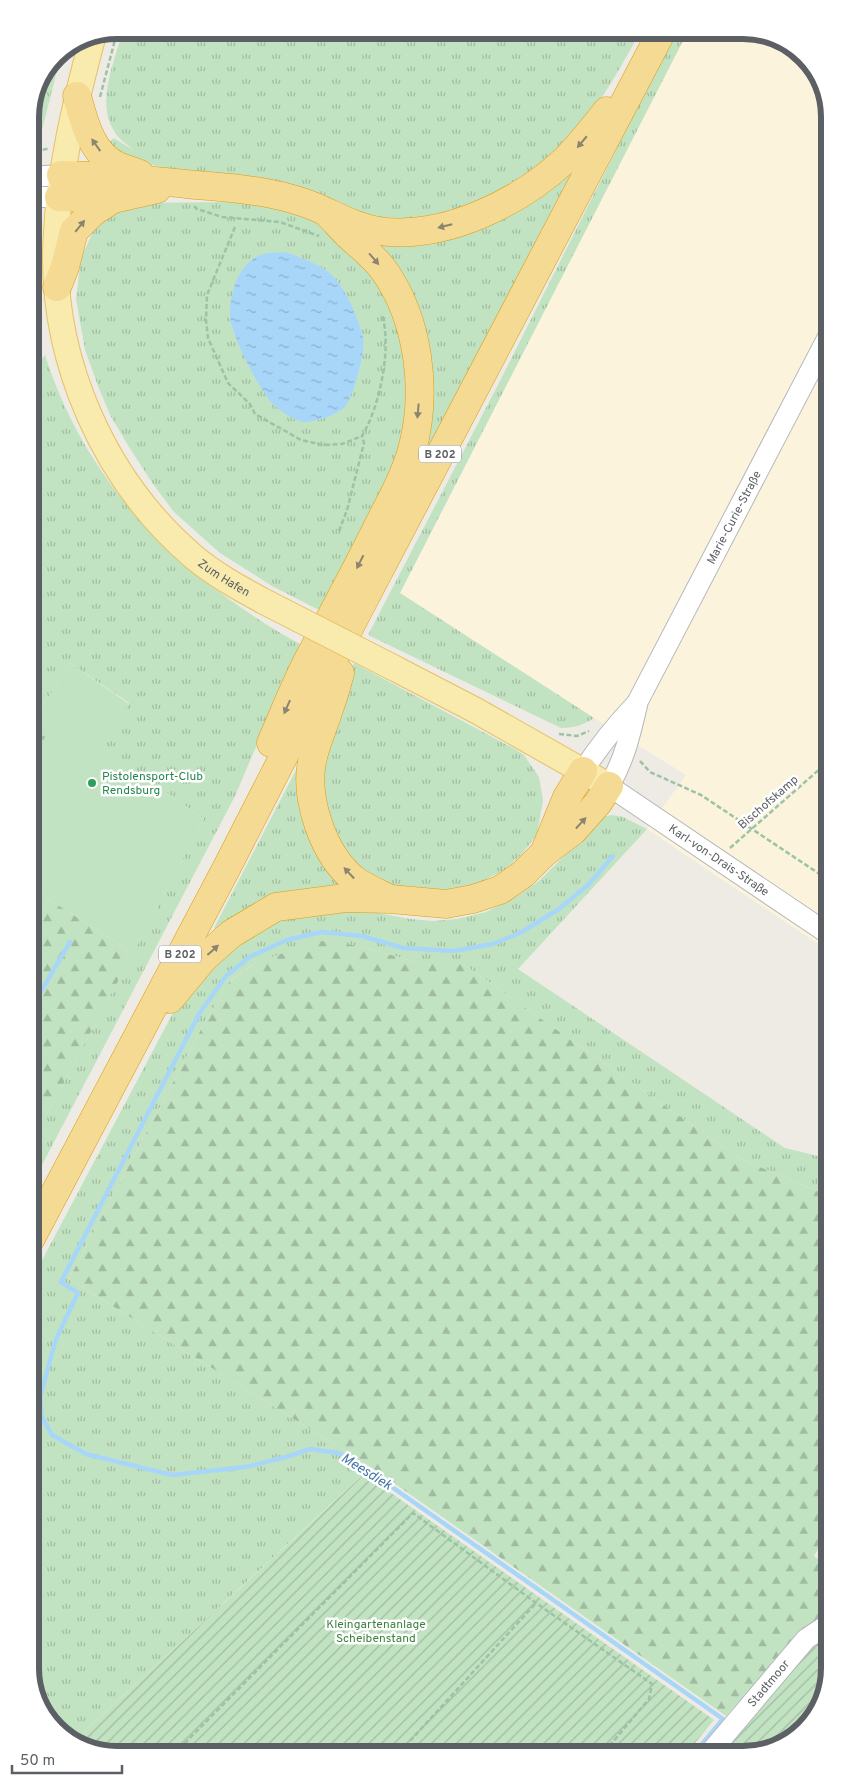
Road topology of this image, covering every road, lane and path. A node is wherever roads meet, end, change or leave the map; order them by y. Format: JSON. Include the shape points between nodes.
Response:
{"nodes":[{"id":1,"x":657,"y":39,"type":"edge"},
{"id":2,"x":658,"y":39,"type":"edge"},
{"id":3,"x":92,"y":43,"type":"edge"},
{"id":4,"x":77,"y":96,"type":"junction"},
{"id":5,"x":39,"y":180,"type":"edge"},
{"id":6,"x":150,"y":180,"type":"junction"},
{"id":7,"x":182,"y":184,"type":"junction"},
{"id":8,"x":60,"y":186,"type":"junction"},
{"id":9,"x":39,"y":194,"type":"edge"},
{"id":10,"x":113,"y":198,"type":"junction"},
{"id":11,"x":202,"y":210,"type":"dead end"},
{"id":12,"x":327,"y":213,"type":"junction"},
{"id":13,"x":235,"y":227,"type":"dead end"},
{"id":14,"x":326,"y":240,"type":"dead end"},
{"id":15,"x":57,"y":287,"type":"junction"},
{"id":16,"x":381,"y":311,"type":"dead end"},
{"id":17,"x":821,"y":350,"type":"edge"},
{"id":18,"x":362,"y":436,"type":"junction"},
{"id":19,"x":339,"y":531,"type":"dead end"},
{"id":20,"x":357,"y":613,"type":"junction"},
{"id":21,"x":638,"y":701,"type":"junction"},
{"id":22,"x":44,"y":736,"type":"dead end"},
{"id":23,"x":39,"y":747,"type":"edge"},
{"id":24,"x":639,"y":756,"type":"dead end"},
{"id":25,"x":821,"y":768,"type":"edge"},
{"id":26,"x":583,"y":771,"type":"junction"},
{"id":27,"x":609,"y":786,"type":"junction"},
{"id":28,"x":752,"y":828,"type":"junction"},
{"id":29,"x":544,"y":853,"type":"junction"},
{"id":30,"x":718,"y":859,"type":"junction"},
{"id":31,"x":230,"y":860,"type":"junction"},
{"id":32,"x":821,"y":875,"type":"edge"},
{"id":33,"x":390,"y":899,"type":"junction"},
{"id":34,"x":821,"y":929,"type":"edge"},
{"id":35,"x":135,"y":1040,"type":"junction"},
{"id":36,"x":39,"y":1223,"type":"edge"},
{"id":37,"x":536,"y":1603,"type":"junction"},
{"id":38,"x":821,"y":1629,"type":"edge"},
{"id":39,"x":182,"y":1746,"type":"edge"},
{"id":40,"x":405,"y":1746,"type":"edge"},
{"id":41,"x":609,"y":1746,"type":"edge"},
{"id":42,"x":716,"y":1746,"type":"edge"}],
"edges":[{"from":1,"to":12,"type":"highway","one_way":true,"via":[[610,108],[576,149],[546,176],[501,204],[444,226],[401,232],[355,226]]},
{"from":2,"to":20,"type":"highway","number":"B 202"},
{"from":3,"to":4,"type":"main road","name":"Zum Hafen"},
{"from":6,"to":4,"type":"highway","one_way":true,"via":[[116,166],[105,156],[88,132]]},
{"from":4,"to":8,"type":"main road","name":"Zum Hafen"},
{"from":5,"to":8,"type":"street"},
{"from":6,"to":7,"type":"highway"},
{"from":6,"to":8,"type":"highway"},
{"from":7,"to":10,"type":"highway"},
{"from":7,"to":12,"type":"highway","via":[[276,195]]},
{"from":8,"to":9,"type":"street"},
{"from":8,"to":10,"type":"highway"},
{"from":8,"to":15,"type":"main road","name":"Zum Hafen"},
{"from":15,"to":10,"type":"highway","one_way":true,"via":[[74,231]]},
{"from":11,"to":14,"type":"path","via":[[222,217],[280,222]]},
{"from":12,"to":31,"type":"highway","one_way":true,"via":[[383,269],[405,313],[420,385],[416,430],[402,479],[306,663],[239,815]]},
{"from":13,"to":18,"type":"path","via":[[207,295],[208,338],[228,383],[250,404],[255,414],[301,440],[323,445],[342,444]]},
{"from":15,"to":26,"type":"main road","name":"Zum Hafen","bridge":true,"via":[[71,363],[93,424],[114,464],[171,536],[228,582],[475,710]]},
{"from":16,"to":18,"type":"path","via":[[386,326],[386,350],[379,391]]},
{"from":17,"to":21,"type":"street","name":"Marie-Curie-Straße"},
{"from":18,"to":19,"type":"path","via":[[364,443]]},
{"from":20,"to":31,"type":"highway","number":"B 202"},
{"from":33,"to":20,"type":"highway","one_way":true,"via":[[356,880],[339,863],[318,826],[312,804],[312,759]]},
{"from":21,"to":26,"type":"street","name":"Marie-Curie-Straße"},
{"from":21,"to":27,"type":"street","name":"Marie-Curie-Straße","via":[[625,753]]},
{"from":22,"to":23,"type":"path"},
{"from":24,"to":28,"type":"path","via":[[650,772],[701,795]]},
{"from":25,"to":28,"type":"path","name":"Bischofskamp"},
{"from":26,"to":27,"type":"main road","name":"Zum Hafen"},
{"from":26,"to":29,"type":"highway","via":[[567,797]]},
{"from":29,"to":27,"type":"highway","one_way":true,"via":[[585,819]]},
{"from":27,"to":30,"type":"street","name":"Karl-von-Drais-Straße"},
{"from":28,"to":30,"type":"path","name":"Bischofskamp"},
{"from":28,"to":32,"type":"path"},
{"from":29,"to":33,"type":"highway","via":[[523,874],[500,890],[473,899],[446,904]]},
{"from":30,"to":34,"type":"street","name":"Karl-von-Drais-Straße"},
{"from":31,"to":35,"type":"highway","number":"B 202"},
{"from":35,"to":33,"type":"highway","one_way":true,"via":[[204,958],[231,934],[276,907],[345,898]]},
{"from":35,"to":36,"type":"highway","number":"B 202"},
{"from":37,"to":39,"type":"path","via":[[413,1513]]},
{"from":37,"to":40,"type":"path"},
{"from":37,"to":41,"type":"path","via":[[652,1684],[649,1699]]},
{"from":38,"to":42,"type":"street","name":"Stadtmoor","via":[[806,1639]]}]}
